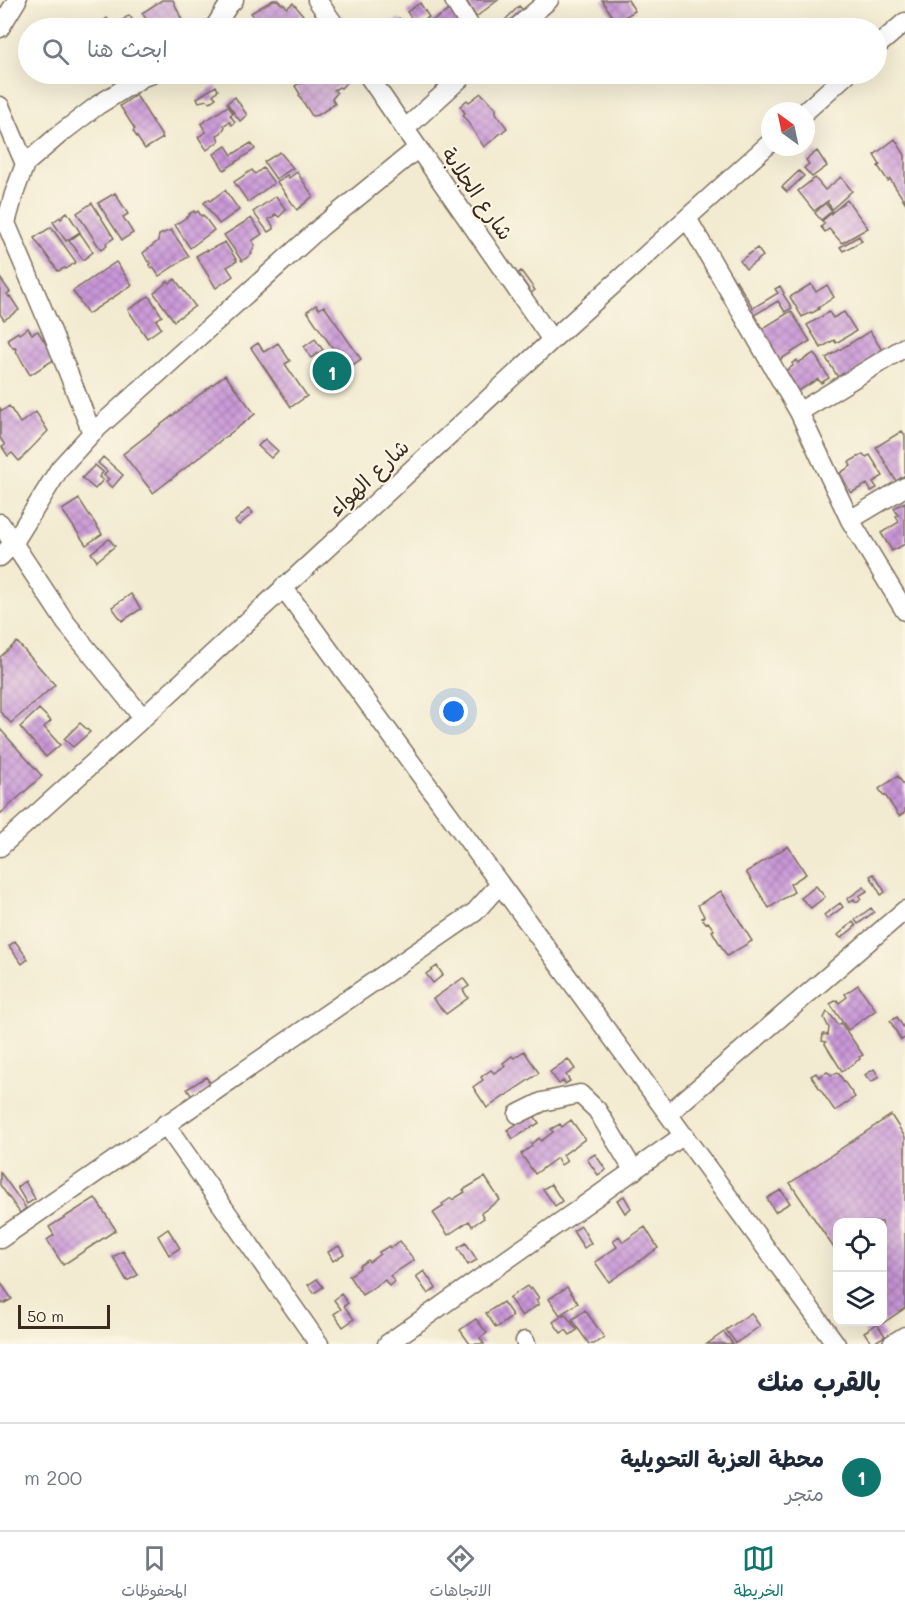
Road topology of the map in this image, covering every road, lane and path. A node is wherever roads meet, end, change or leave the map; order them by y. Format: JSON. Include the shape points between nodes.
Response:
{"nodes":[{"id":1,"x":16,"y":0,"type":"edge"},
{"id":2,"x":234,"y":0,"type":"edge"},
{"id":3,"x":317,"y":0,"type":"edge"},
{"id":4,"x":454,"y":0,"type":"edge"},
{"id":5,"x":549,"y":0,"type":"edge"},
{"id":6,"x":221,"y":18,"type":"edge"},
{"id":7,"x":330,"y":18,"type":"edge"},
{"id":8,"x":465,"y":18,"type":"edge"},
{"id":9,"x":528,"y":18,"type":"edge"},
{"id":10,"x":905,"y":22,"type":"edge"},
{"id":11,"x":1,"y":27,"type":"edge"},
{"id":12,"x":887,"y":38,"type":"edge"},
{"id":13,"x":132,"y":84,"type":"edge"},
{"id":14,"x":374,"y":84,"type":"edge"},
{"id":15,"x":454,"y":84,"type":"edge"},
{"id":16,"x":837,"y":84,"type":"edge"},
{"id":17,"x":815,"y":103,"type":"edge"},
{"id":18,"x":0,"y":106,"type":"edge"},
{"id":19,"x":405,"y":129,"type":"junction"},
{"id":20,"x":418,"y":148,"type":"junction"},
{"id":21,"x":761,"y":151,"type":"edge"},
{"id":22,"x":25,"y":164,"type":"junction"},
{"id":23,"x":687,"y":218,"type":"junction"},
{"id":24,"x":3,"y":223,"type":"edge"},
{"id":25,"x":552,"y":340,"type":"junction"},
{"id":26,"x":905,"y":347,"type":"edge"},
{"id":27,"x":799,"y":412,"type":"junction"},
{"id":28,"x":92,"y":433,"type":"junction"},
{"id":29,"x":905,"y":487,"type":"edge"},
{"id":30,"x":850,"y":520,"type":"junction"},
{"id":31,"x":0,"y":523,"type":"edge"},
{"id":32,"x":7,"y":551,"type":"edge"},
{"id":33,"x":283,"y":587,"type":"junction"},
{"id":34,"x":905,"y":611,"type":"edge"},
{"id":35,"x":143,"y":718,"type":"junction"},
{"id":36,"x":0,"y":847,"type":"edge"},
{"id":37,"x":500,"y":884,"type":"junction"},
{"id":38,"x":905,"y":910,"type":"edge"},
{"id":39,"x":518,"y":1114,"type":"dead end"},
{"id":40,"x":668,"y":1114,"type":"junction"},
{"id":41,"x":165,"y":1125,"type":"junction"},
{"id":42,"x":684,"y":1135,"type":"junction"},
{"id":43,"x":634,"y":1171,"type":"junction"},
{"id":44,"x":0,"y":1239,"type":"edge"},
{"id":45,"x":905,"y":1336,"type":"edge"},
{"id":46,"x":320,"y":1344,"type":"edge"},
{"id":47,"x":387,"y":1344,"type":"edge"},
{"id":48,"x":836,"y":1344,"type":"edge"},
{"id":49,"x":892,"y":1344,"type":"edge"}],
"edges":[{"from":1,"to":11,"type":"street"},
{"from":2,"to":6,"type":"street"},
{"from":3,"to":7,"type":"street"},
{"from":4,"to":8,"type":"street"},
{"from":5,"to":9,"type":"street"},
{"from":10,"to":12,"type":"street"},
{"from":13,"to":22,"type":"street","via":[[98,105]]},
{"from":14,"to":19,"type":"street","name":"شارع الجلابة"},
{"from":15,"to":19,"type":"street"},
{"from":16,"to":17,"type":"street"},
{"from":18,"to":22,"type":"street"},
{"from":19,"to":20,"type":"street","name":"شارع الجلابة"},
{"from":20,"to":25,"type":"street","name":"شارع الجلابة"},
{"from":20,"to":28,"type":"street","via":[[322,226]]},
{"from":21,"to":23,"type":"street","name":"شارع الهواء"},
{"from":22,"to":24,"type":"street"},
{"from":23,"to":25,"type":"street","name":"شارع الهواء"},
{"from":23,"to":27,"type":"street"},
{"from":24,"to":28,"type":"street"},
{"from":25,"to":33,"type":"street","name":"شارع الهواء"},
{"from":26,"to":27,"type":"street"},
{"from":27,"to":30,"type":"street"},
{"from":28,"to":32,"type":"street","via":[[60,468]]},
{"from":29,"to":30,"type":"street"},
{"from":30,"to":34,"type":"street"},
{"from":31,"to":32,"type":"street"},
{"from":32,"to":35,"type":"street"},
{"from":33,"to":35,"type":"street","name":"شارع الهواء"},
{"from":33,"to":37,"type":"street"},
{"from":35,"to":36,"type":"street","name":"شارع الهواء"},
{"from":37,"to":40,"type":"street"},
{"from":37,"to":41,"type":"street","via":[[475,912]]},
{"from":38,"to":40,"type":"street"},
{"from":39,"to":43,"type":"street","via":[[542,1102],[580,1094],[597,1110]]},
{"from":40,"to":42,"type":"street"},
{"from":41,"to":44,"type":"street"},
{"from":41,"to":46,"type":"street"},
{"from":42,"to":43,"type":"street"},
{"from":42,"to":48,"type":"street"},
{"from":43,"to":47,"type":"street"},
{"from":45,"to":49,"type":"street"}]}
